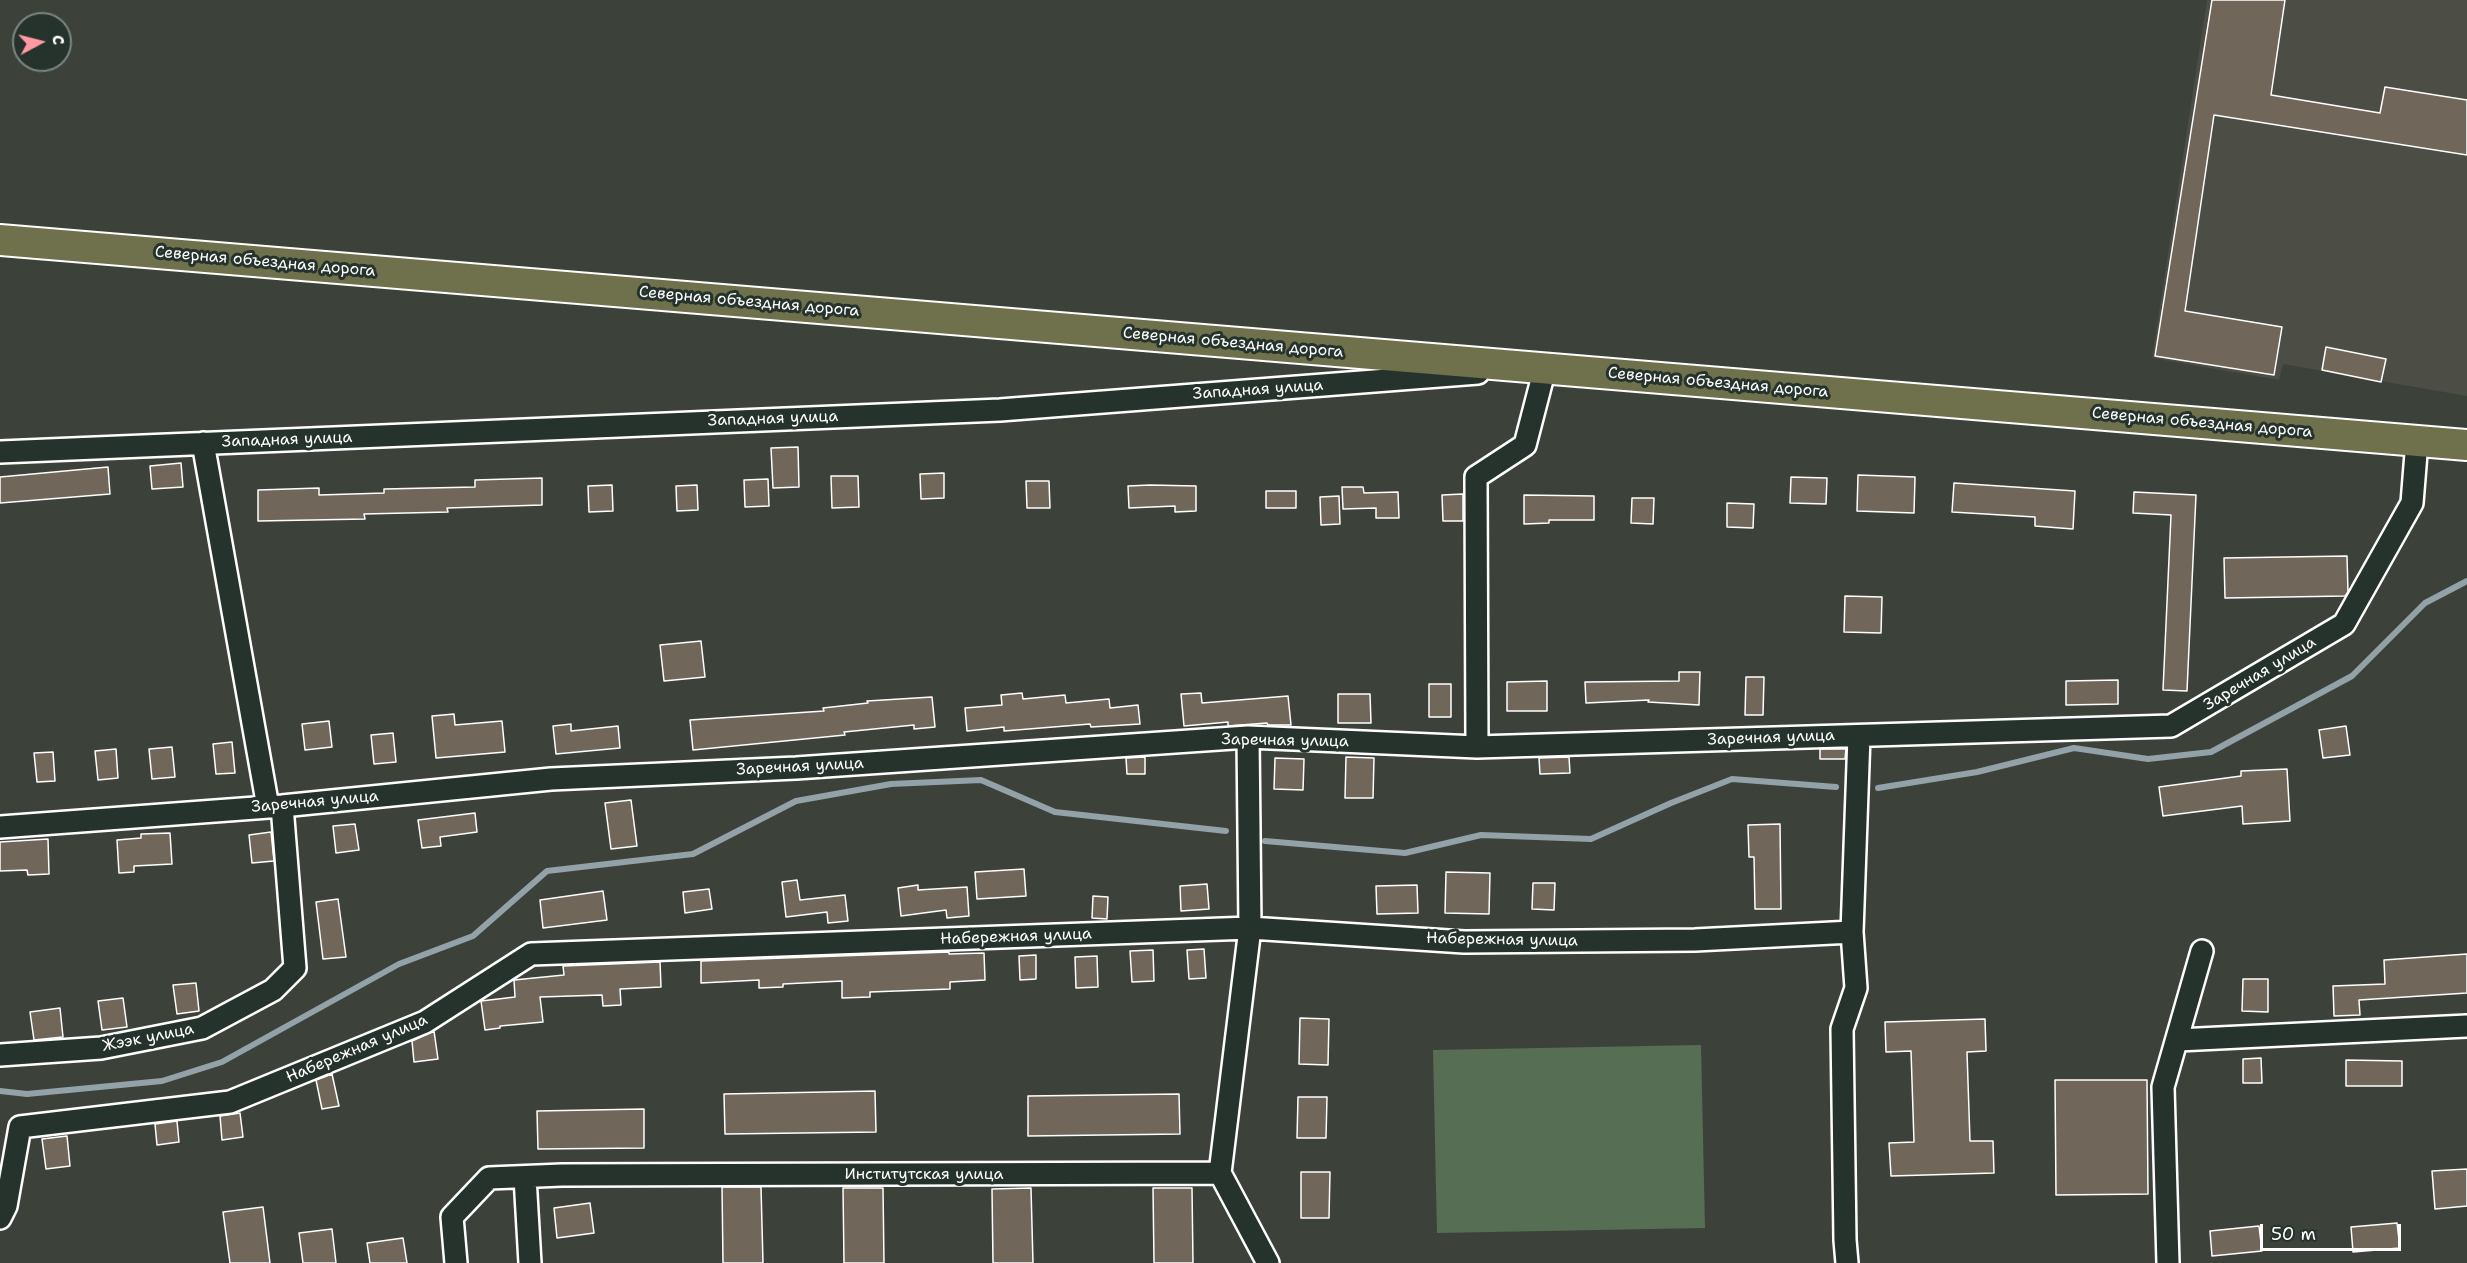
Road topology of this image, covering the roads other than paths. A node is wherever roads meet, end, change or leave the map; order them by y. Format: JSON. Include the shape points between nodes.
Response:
{"nodes":[{"id":1,"x":0,"y":240,"type":"edge"},
{"id":2,"x":1545,"y":368,"type":"junction"},
{"id":3,"x":2417,"y":441,"type":"junction"},
{"id":4,"x":203,"y":444,"type":"junction"},
{"id":5,"x":2467,"y":445,"type":"edge"},
{"id":6,"x":0,"y":452,"type":"edge"},
{"id":7,"x":1859,"y":736,"type":"junction"},
{"id":8,"x":1248,"y":737,"type":"junction"},
{"id":9,"x":1477,"y":747,"type":"junction"},
{"id":10,"x":275,"y":807,"type":"junction"},
{"id":11,"x":0,"y":827,"type":"edge"},
{"id":12,"x":1250,"y":928,"type":"junction"},
{"id":13,"x":1852,"y":932,"type":"junction"},
{"id":14,"x":2202,"y":951,"type":"dead end"},
{"id":15,"x":2467,"y":1026,"type":"edge"},
{"id":16,"x":2178,"y":1040,"type":"junction"},
{"id":17,"x":0,"y":1056,"type":"edge"},
{"id":18,"x":1220,"y":1173,"type":"junction"},
{"id":19,"x":525,"y":1177,"type":"junction"},
{"id":20,"x":0,"y":1218,"type":"edge"},
{"id":21,"x":456,"y":1263,"type":"edge"},
{"id":22,"x":530,"y":1263,"type":"edge"},
{"id":23,"x":1268,"y":1263,"type":"edge"},
{"id":24,"x":1847,"y":1263,"type":"edge"},
{"id":25,"x":2168,"y":1263,"type":"edge"}],
"edges":[{"from":1,"to":2,"type":"highway","name":"Северная объездная дорога"},
{"from":2,"to":3,"type":"highway","name":"Северная объездная дорога"},
{"from":2,"to":4,"type":"street","name":"Западная улица","via":[[1000,410]]},
{"from":2,"to":9,"type":"street","via":[[1525,445],[1476,477]]},
{"from":3,"to":5,"type":"highway","name":"Северная объездная дорога"},
{"from":3,"to":7,"type":"street","name":"Заречная улица","via":[[2412,502],[2343,624],[2171,726]]},
{"from":4,"to":6,"type":"street","name":"Западная улица"},
{"from":4,"to":10,"type":"street","name":"Жээк улица"},
{"from":7,"to":9,"type":"street","name":"Заречная улица"},
{"from":7,"to":13,"type":"street"},
{"from":8,"to":9,"type":"street","name":"Заречная улица"},
{"from":8,"to":10,"type":"street","name":"Заречная улица","via":[[796,768],[551,779]]},
{"from":8,"to":12,"type":"street"},
{"from":10,"to":11,"type":"street","name":"Заречная улица"},
{"from":10,"to":17,"type":"street","name":"Жээк улица","via":[[295,968],[273,990],[202,1028],[101,1048]]},
{"from":12,"to":13,"type":"street","name":"Набережная улица","via":[[1464,942],[1695,940]]},
{"from":12,"to":18,"type":"street"},
{"from":12,"to":20,"type":"street","name":"Набережная улица","via":[[531,954],[424,1022],[230,1102],[20,1127],[6,1206]]},
{"from":13,"to":24,"type":"street","via":[[1856,988],[1842,1029]]},
{"from":14,"to":16,"type":"street"},
{"from":15,"to":16,"type":"street"},
{"from":16,"to":25,"type":"street","via":[[2163,1087]]},
{"from":18,"to":19,"type":"street","name":"Институтская улица"},
{"from":18,"to":23,"type":"street"},
{"from":19,"to":21,"type":"street","name":"Институтская улица","via":[[489,1178],[452,1217]]},
{"from":19,"to":22,"type":"street"}]}
